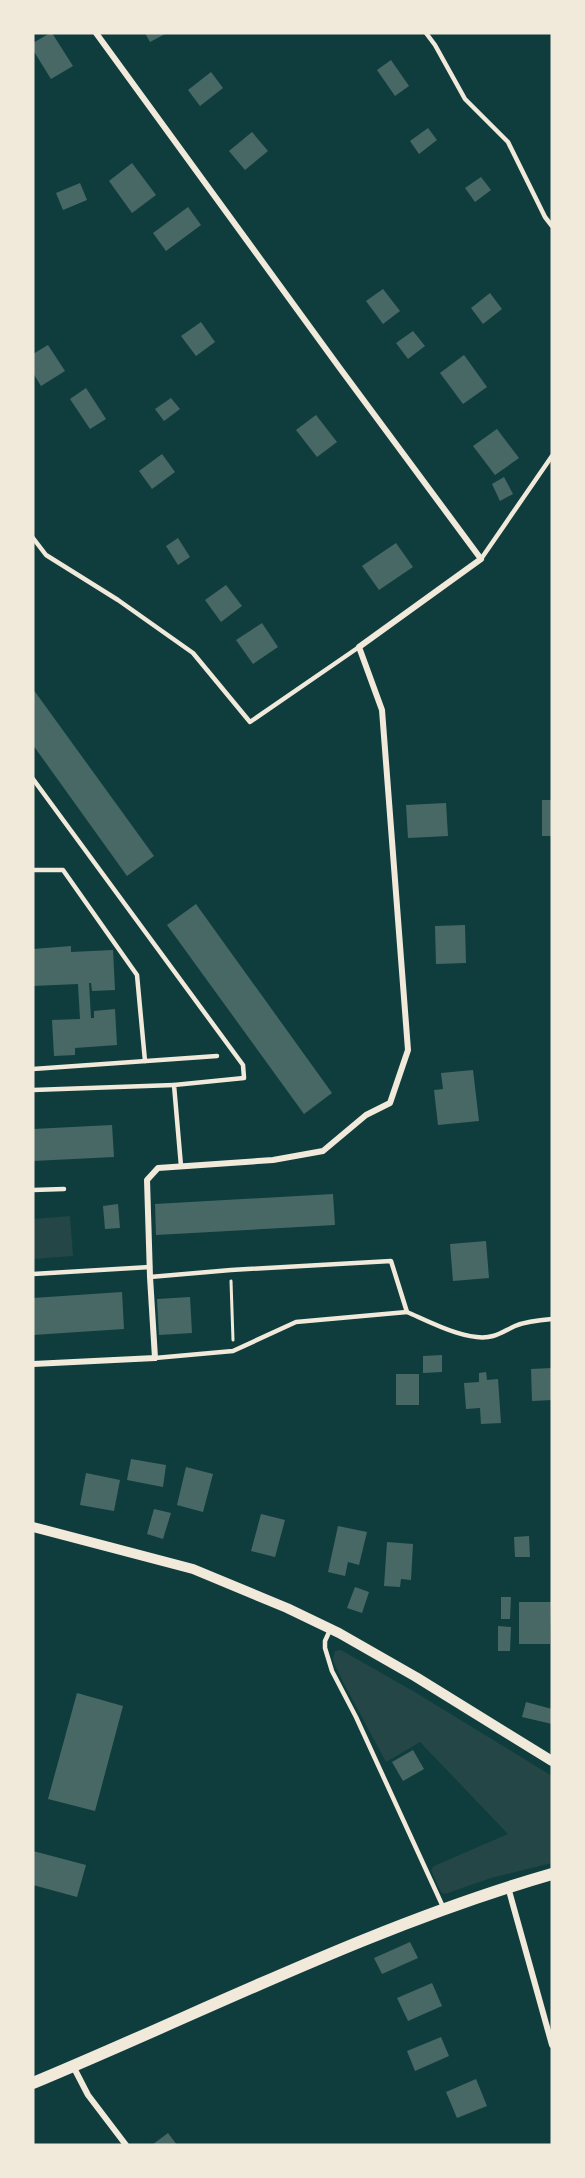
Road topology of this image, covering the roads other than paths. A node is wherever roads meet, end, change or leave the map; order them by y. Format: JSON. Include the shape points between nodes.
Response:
{"nodes":[{"id":1,"x":96,"y":33,"type":"edge"},
{"id":2,"x":426,"y":33,"type":"edge"},
{"id":3,"x":552,"y":226,"type":"edge"},
{"id":4,"x":552,"y":456,"type":"edge"},
{"id":5,"x":33,"y":538,"type":"edge"},
{"id":6,"x":481,"y":559,"type":"junction"},
{"id":7,"x":359,"y":647,"type":"junction"},
{"id":8,"x":33,"y":779,"type":"edge"},
{"id":9,"x":33,"y":870,"type":"edge"},
{"id":10,"x":217,"y":1056,"type":"dead end"},
{"id":11,"x":145,"y":1061,"type":"junction"},
{"id":12,"x":33,"y":1069,"type":"edge"},
{"id":13,"x":174,"y":1085,"type":"junction"},
{"id":14,"x":33,"y":1090,"type":"edge"},
{"id":15,"x":181,"y":1166,"type":"junction"},
{"id":16,"x":64,"y":1189,"type":"dead end"},
{"id":17,"x":33,"y":1190,"type":"edge"},
{"id":18,"x":150,"y":1267,"type":"junction"},
{"id":19,"x":33,"y":1274,"type":"edge"},
{"id":20,"x":150,"y":1277,"type":"junction"},
{"id":21,"x":407,"y":1312,"type":"junction"},
{"id":22,"x":552,"y":1318,"type":"edge"},
{"id":23,"x":154,"y":1358,"type":"junction"},
{"id":24,"x":33,"y":1364,"type":"edge"},
{"id":25,"x":33,"y":1527,"type":"edge"},
{"id":26,"x":331,"y":1630,"type":"junction"},
{"id":27,"x":552,"y":1761,"type":"edge"},
{"id":28,"x":552,"y":1874,"type":"edge"},
{"id":29,"x":508,"y":1887,"type":"junction"},
{"id":30,"x":444,"y":1909,"type":"junction"},
{"id":31,"x":552,"y":2045,"type":"edge"},
{"id":32,"x":73,"y":2066,"type":"junction"},
{"id":33,"x":33,"y":2082,"type":"edge"},
{"id":34,"x":126,"y":2145,"type":"edge"}],
"edges":[{"from":1,"to":6,"type":"street"},
{"from":2,"to":3,"type":"lane","via":[[465,99],[508,142]]},
{"from":4,"to":6,"type":"lane"},
{"from":5,"to":7,"type":"lane","via":[[46,555],[194,653],[250,722]]},
{"from":6,"to":7,"type":"street"},
{"from":7,"to":15,"type":"street","via":[[382,711],[408,1050],[390,1103],[366,1114],[322,1151],[273,1160]]},
{"from":8,"to":13,"type":"lane","via":[[243,1065],[244,1078]]},
{"from":9,"to":11,"type":"lane","via":[[63,870],[137,975]]},
{"from":10,"to":11,"type":"lane"},
{"from":11,"to":12,"type":"lane"},
{"from":13,"to":14,"type":"lane"},
{"from":13,"to":15,"type":"lane"},
{"from":15,"to":18,"type":"street","via":[[158,1168],[147,1180]]},
{"from":16,"to":17,"type":"lane"},
{"from":18,"to":19,"type":"lane"},
{"from":18,"to":20,"type":"street"},
{"from":20,"to":21,"type":"lane","via":[[391,1261]]},
{"from":20,"to":23,"type":"street"},
{"from":21,"to":22,"type":"lane","via":[[463,1335],[480,1337]]},
{"from":21,"to":23,"type":"lane","via":[[296,1322],[233,1351]]},
{"from":23,"to":24,"type":"street"},
{"from":25,"to":26,"type":"street","via":[[193,1569]]},
{"from":26,"to":27,"type":"street"},
{"from":26,"to":30,"type":"lane","via":[[325,1648],[332,1671]]},
{"from":28,"to":29,"type":"main road"},
{"from":29,"to":30,"type":"main road"},
{"from":29,"to":31,"type":"street"},
{"from":30,"to":32,"type":"main road"},
{"from":32,"to":33,"type":"main road"},
{"from":32,"to":34,"type":"street","via":[[88,2095]]}]}
